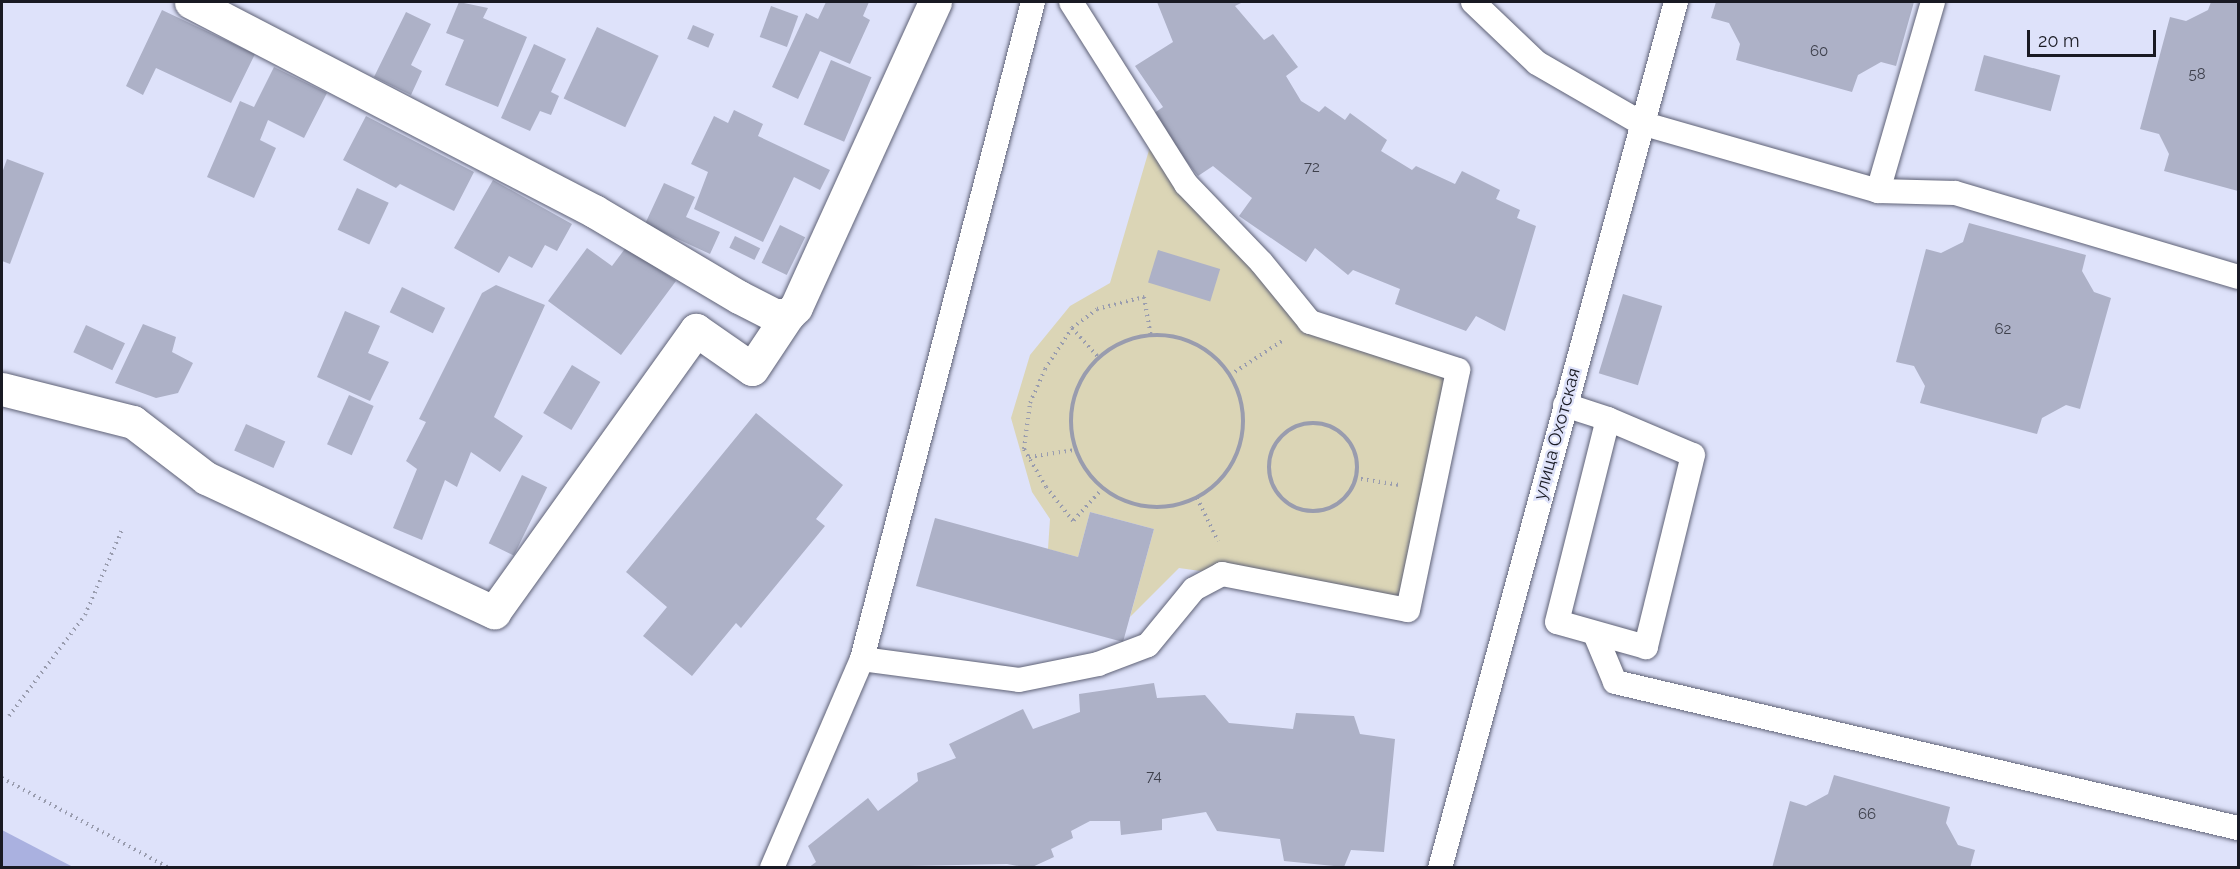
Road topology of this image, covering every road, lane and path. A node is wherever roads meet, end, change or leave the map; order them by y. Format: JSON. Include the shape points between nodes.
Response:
{"nodes":[{"id":1,"x":191,"y":2,"type":"edge"},
{"id":2,"x":935,"y":2,"type":"edge"},
{"id":3,"x":1033,"y":2,"type":"edge"},
{"id":4,"x":1071,"y":2,"type":"edge"},
{"id":5,"x":1473,"y":2,"type":"edge"},
{"id":6,"x":1676,"y":2,"type":"edge"},
{"id":7,"x":1934,"y":2,"type":"edge"},
{"id":8,"x":1641,"y":123,"type":"junction"},
{"id":9,"x":1878,"y":191,"type":"junction"},
{"id":10,"x":2238,"y":277,"type":"edge"},
{"id":11,"x":788,"y":315,"type":"junction"},
{"id":12,"x":1310,"y":322,"type":"junction"},
{"id":13,"x":1072,"y":328,"type":"junction"},
{"id":14,"x":1151,"y":335,"type":"junction"},
{"id":15,"x":1099,"y":358,"type":"junction"},
{"id":16,"x":1230,"y":375,"type":"junction"},
{"id":17,"x":2,"y":389,"type":"edge"},
{"id":18,"x":1565,"y":405,"type":"junction"},
{"id":19,"x":1608,"y":419,"type":"junction"},
{"id":20,"x":1075,"y":450,"type":"junction"},
{"id":21,"x":1029,"y":457,"type":"junction"},
{"id":22,"x":1355,"y":478,"type":"junction"},
{"id":23,"x":1103,"y":488,"type":"junction"},
{"id":24,"x":1433,"y":491,"type":"junction"},
{"id":25,"x":1197,"y":498,"type":"junction"},
{"id":26,"x":122,"y":530,"type":"dead end"},
{"id":27,"x":1236,"y":576,"type":"junction"},
{"id":28,"x":1595,"y":634,"type":"junction"},
{"id":29,"x":862,"y":659,"type":"junction"},
{"id":30,"x":9,"y":716,"type":"dead end"},
{"id":31,"x":2,"y":778,"type":"edge"},
{"id":32,"x":2238,"y":828,"type":"edge"},
{"id":33,"x":169,"y":867,"type":"edge"},
{"id":34,"x":772,"y":867,"type":"edge"},
{"id":35,"x":1440,"y":867,"type":"edge"}],
"edges":[{"from":1,"to":11,"type":"street","via":[[594,211],[739,297],[774,315]]},
{"from":2,"to":11,"type":"street","via":[[796,307]]},
{"from":3,"to":29,"type":"lane"},
{"from":4,"to":12,"type":"lane","via":[[1186,184],[1261,262]]},
{"from":5,"to":8,"type":"lane","via":[[1537,63]]},
{"from":6,"to":8,"type":"lane","name":"улица Охотская"},
{"from":7,"to":9,"type":"lane"},
{"from":8,"to":9,"type":"lane"},
{"from":8,"to":18,"type":"lane","name":"улица Охотская"},
{"from":9,"to":10,"type":"lane","via":[[1955,193]]},
{"from":11,"to":17,"type":"street","via":[[752,369],[696,330],[494,612],[206,478],[133,422]]},
{"from":12,"to":16,"type":"path"},
{"from":12,"to":24,"type":"lane","via":[[1458,370]]},
{"from":13,"to":14,"type":"path","via":[[1096,309],[1144,297]]},
{"from":13,"to":15,"type":"path"},
{"from":13,"to":21,"type":"path","via":[[1045,369],[1030,403],[1024,449]]},
{"from":14,"to":15,"type":"path","via":[[1134,337],[1109,348]]},
{"from":14,"to":16,"type":"path","via":[[1189,340],[1213,354]]},
{"from":15,"to":20,"type":"path","via":[[1075,391],[1070,421]]},
{"from":16,"to":25,"type":"path","via":[[1242,400],[1243,428],[1237,455],[1221,480]]},
{"from":18,"to":19,"type":"lane"},
{"from":18,"to":35,"type":"lane","name":"улица Охотская"},
{"from":19,"to":28,"type":"lane","via":[[1557,622]]},
{"from":19,"to":28,"type":"lane","via":[[1693,455],[1646,647]]},
{"from":20,"to":21,"type":"path"},
{"from":20,"to":23,"type":"path","via":[[1089,476]]},
{"from":21,"to":23,"type":"path","via":[[1073,521]]},
{"from":22,"to":22,"type":"path","via":[[1341,501],[1329,508],[1301,509],[1278,494],[1269,468],[1271,453],[1289,430],[1303,424],[1332,427],[1353,449]]},
{"from":22,"to":24,"type":"path"},
{"from":23,"to":25,"type":"path","via":[[1139,506],[1169,508]]},
{"from":24,"to":27,"type":"lane","via":[[1408,610]]},
{"from":25,"to":27,"type":"path"},
{"from":26,"to":30,"type":"path","via":[[85,615]]},
{"from":27,"to":29,"type":"lane","via":[[1222,574],[1194,589],[1148,645],[1098,664],[1019,680]]},
{"from":28,"to":32,"type":"lane","via":[[1615,682]]},
{"from":29,"to":34,"type":"lane"},
{"from":31,"to":33,"type":"path"}]}
